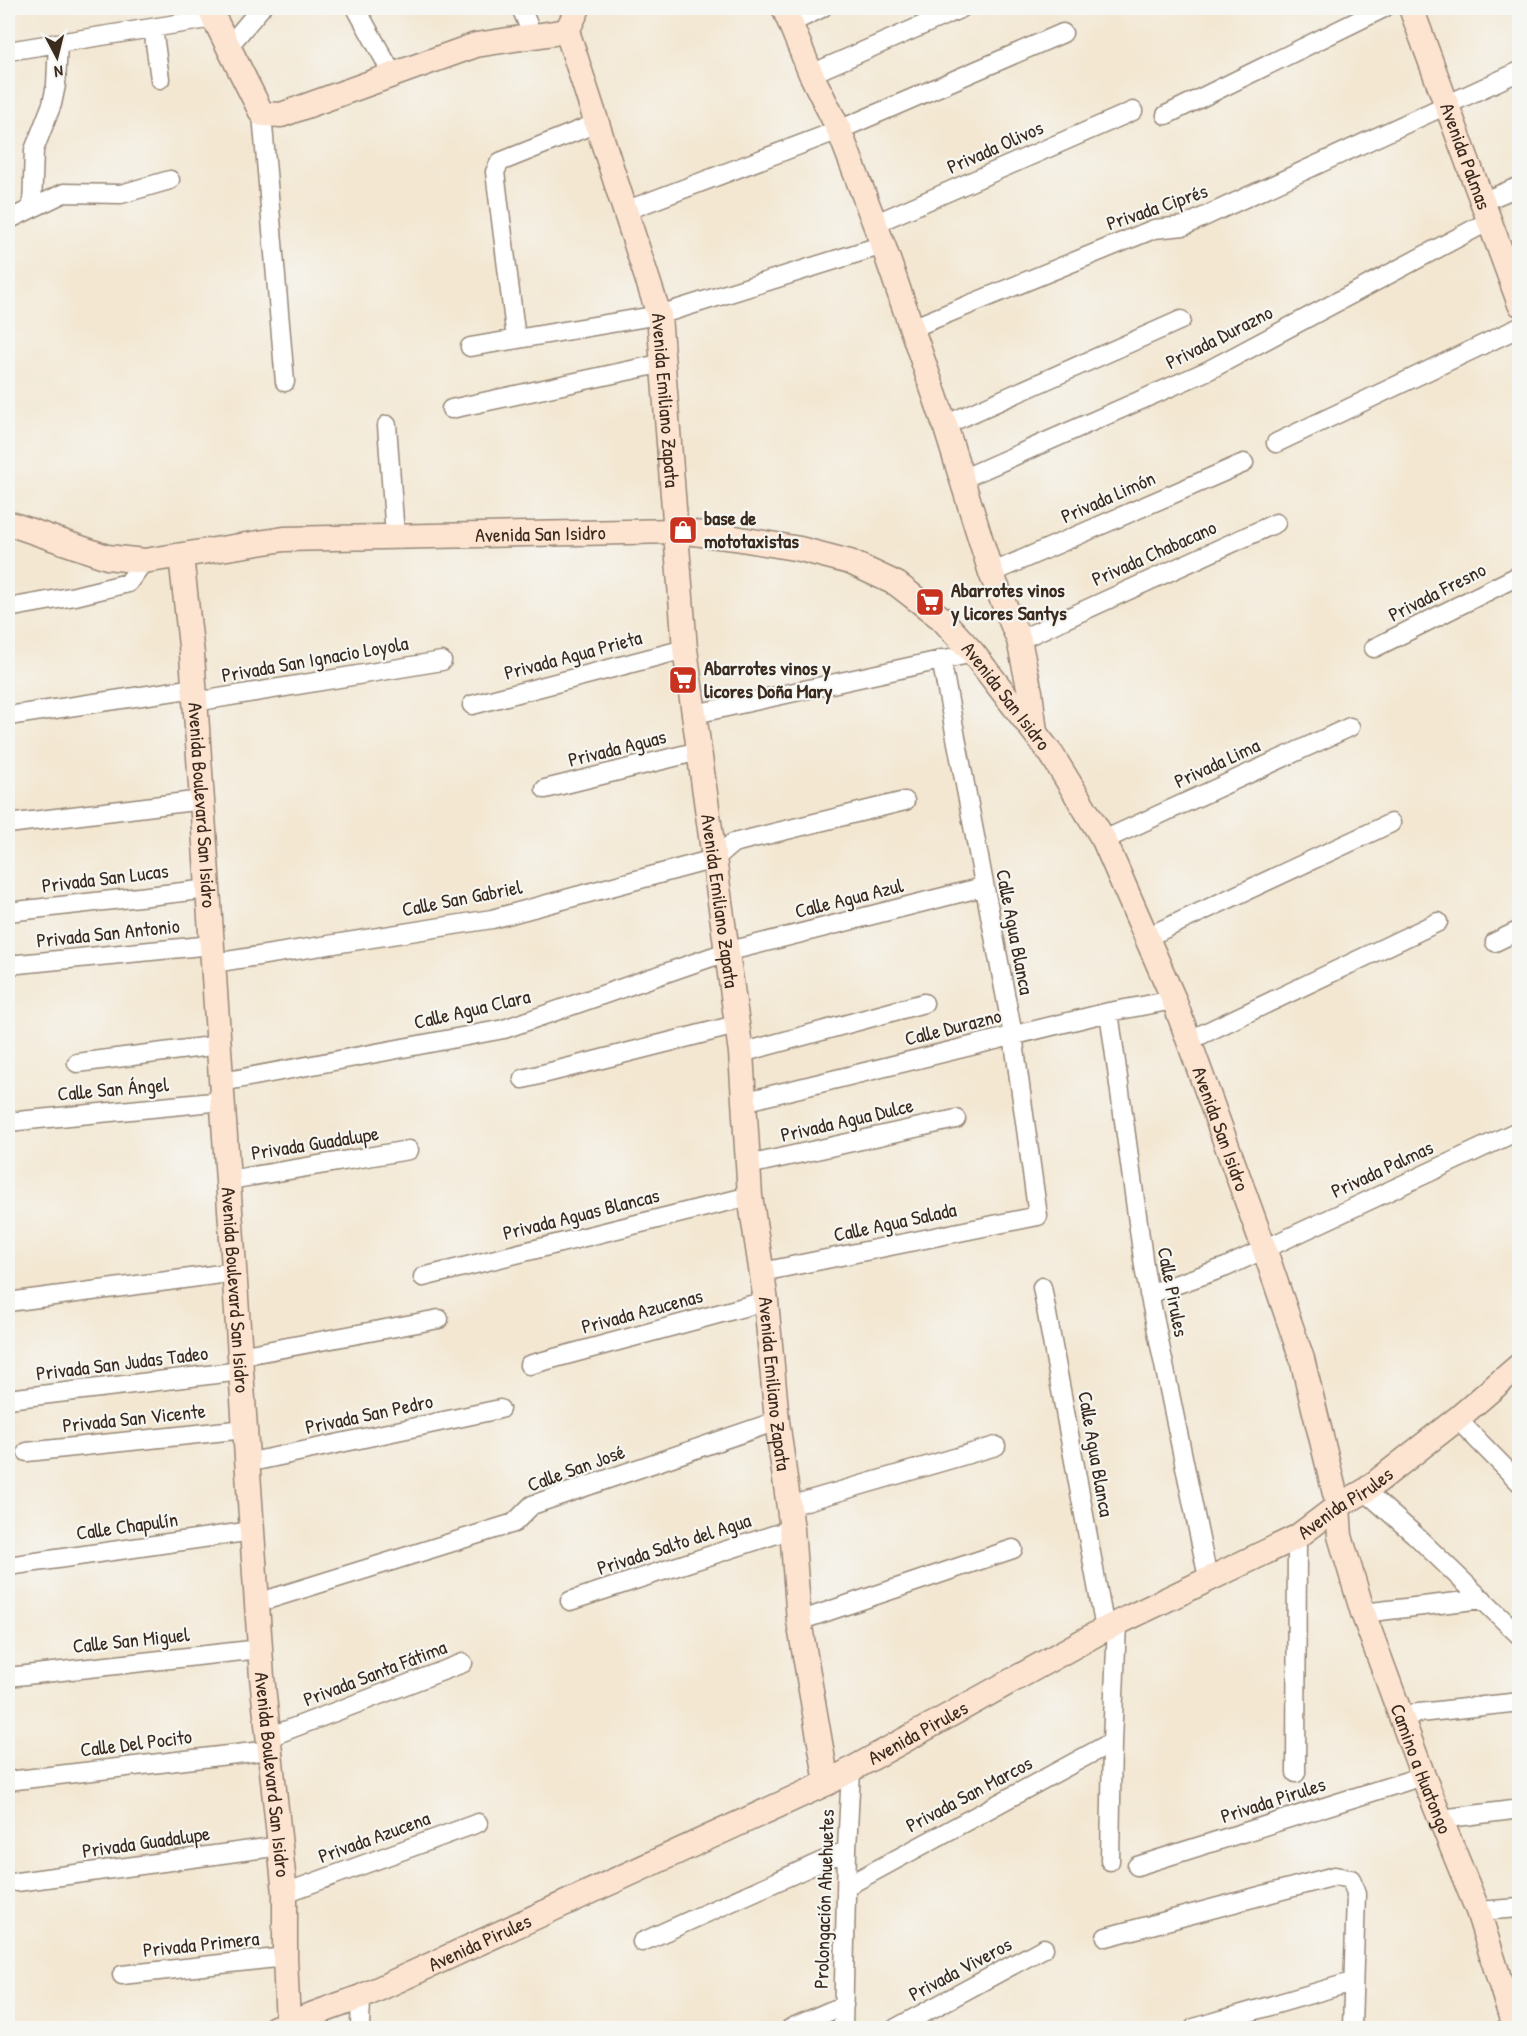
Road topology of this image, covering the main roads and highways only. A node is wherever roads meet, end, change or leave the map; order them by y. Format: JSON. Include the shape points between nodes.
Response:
{"nodes":[{"id":1,"x":578,"y":8,"type":"edge"},
{"id":2,"x":1412,"y":8,"type":"edge"},
{"id":3,"x":212,"y":13,"type":"edge"},
{"id":4,"x":788,"y":15,"type":"edge"},
{"id":5,"x":567,"y":31,"type":"junction"},
{"id":6,"x":1519,"y":302,"type":"edge"},
{"id":7,"x":8,"y":523,"type":"edge"},
{"id":8,"x":677,"y":531,"type":"junction"},
{"id":9,"x":181,"y":556,"type":"junction"},
{"id":10,"x":1035,"y":732,"type":"junction"},
{"id":11,"x":1520,"y":1365,"type":"edge"},
{"id":12,"x":1338,"y":1506,"type":"junction"},
{"id":13,"x":827,"y":1783,"type":"junction"},
{"id":14,"x":1515,"y":2022,"type":"edge"},
{"id":15,"x":282,"y":2027,"type":"edge"}],
"edges":[{"from":1,"to":5,"type":"main road"},
{"from":2,"to":6,"type":"main road","name":"Avenida Palmas"},
{"from":3,"to":5,"type":"main road","via":[[262,114],[281,115],[476,45]]},
{"from":4,"to":10,"type":"main road","via":[[839,130],[912,328],[991,573],[1019,640]]},
{"from":5,"to":8,"type":"main road","name":"Avenida Emiliano Zapata","via":[[659,315]]},
{"from":7,"to":9,"type":"main road","name":"Avenida San Isidro","via":[[107,557],[144,561]]},
{"from":8,"to":9,"type":"main road","name":"Avenida San Isidro","via":[[284,539]]},
{"from":8,"to":10,"type":"main road","name":"Avenida San Isidro","via":[[800,549],[850,562],[897,584],[941,618]]},
{"from":8,"to":13,"type":"main road","name":"Avenida Emiliano Zapata","via":[[686,649],[741,1053],[750,1196],[766,1301],[799,1621]]},
{"from":9,"to":15,"type":"main road","name":"Avenida Boulevard San Isidro","via":[[195,695],[260,1649],[285,1893]]},
{"from":10,"to":12,"type":"main road","name":"Avenida San Isidro","via":[[1104,840],[1174,1000],[1302,1359]]},
{"from":11,"to":12,"type":"main road","name":"Avenida Pirules","via":[[1365,1491]]},
{"from":12,"to":13,"type":"main road","name":"Avenida Pirules","via":[[1297,1537],[1111,1627]]},
{"from":12,"to":14,"type":"main road","name":"Camino a Huatongo","via":[[1340,1536],[1363,1613],[1478,1911]]},
{"from":13,"to":15,"type":"main road","name":"Avenida Pirules","via":[[361,1997]]}]}
